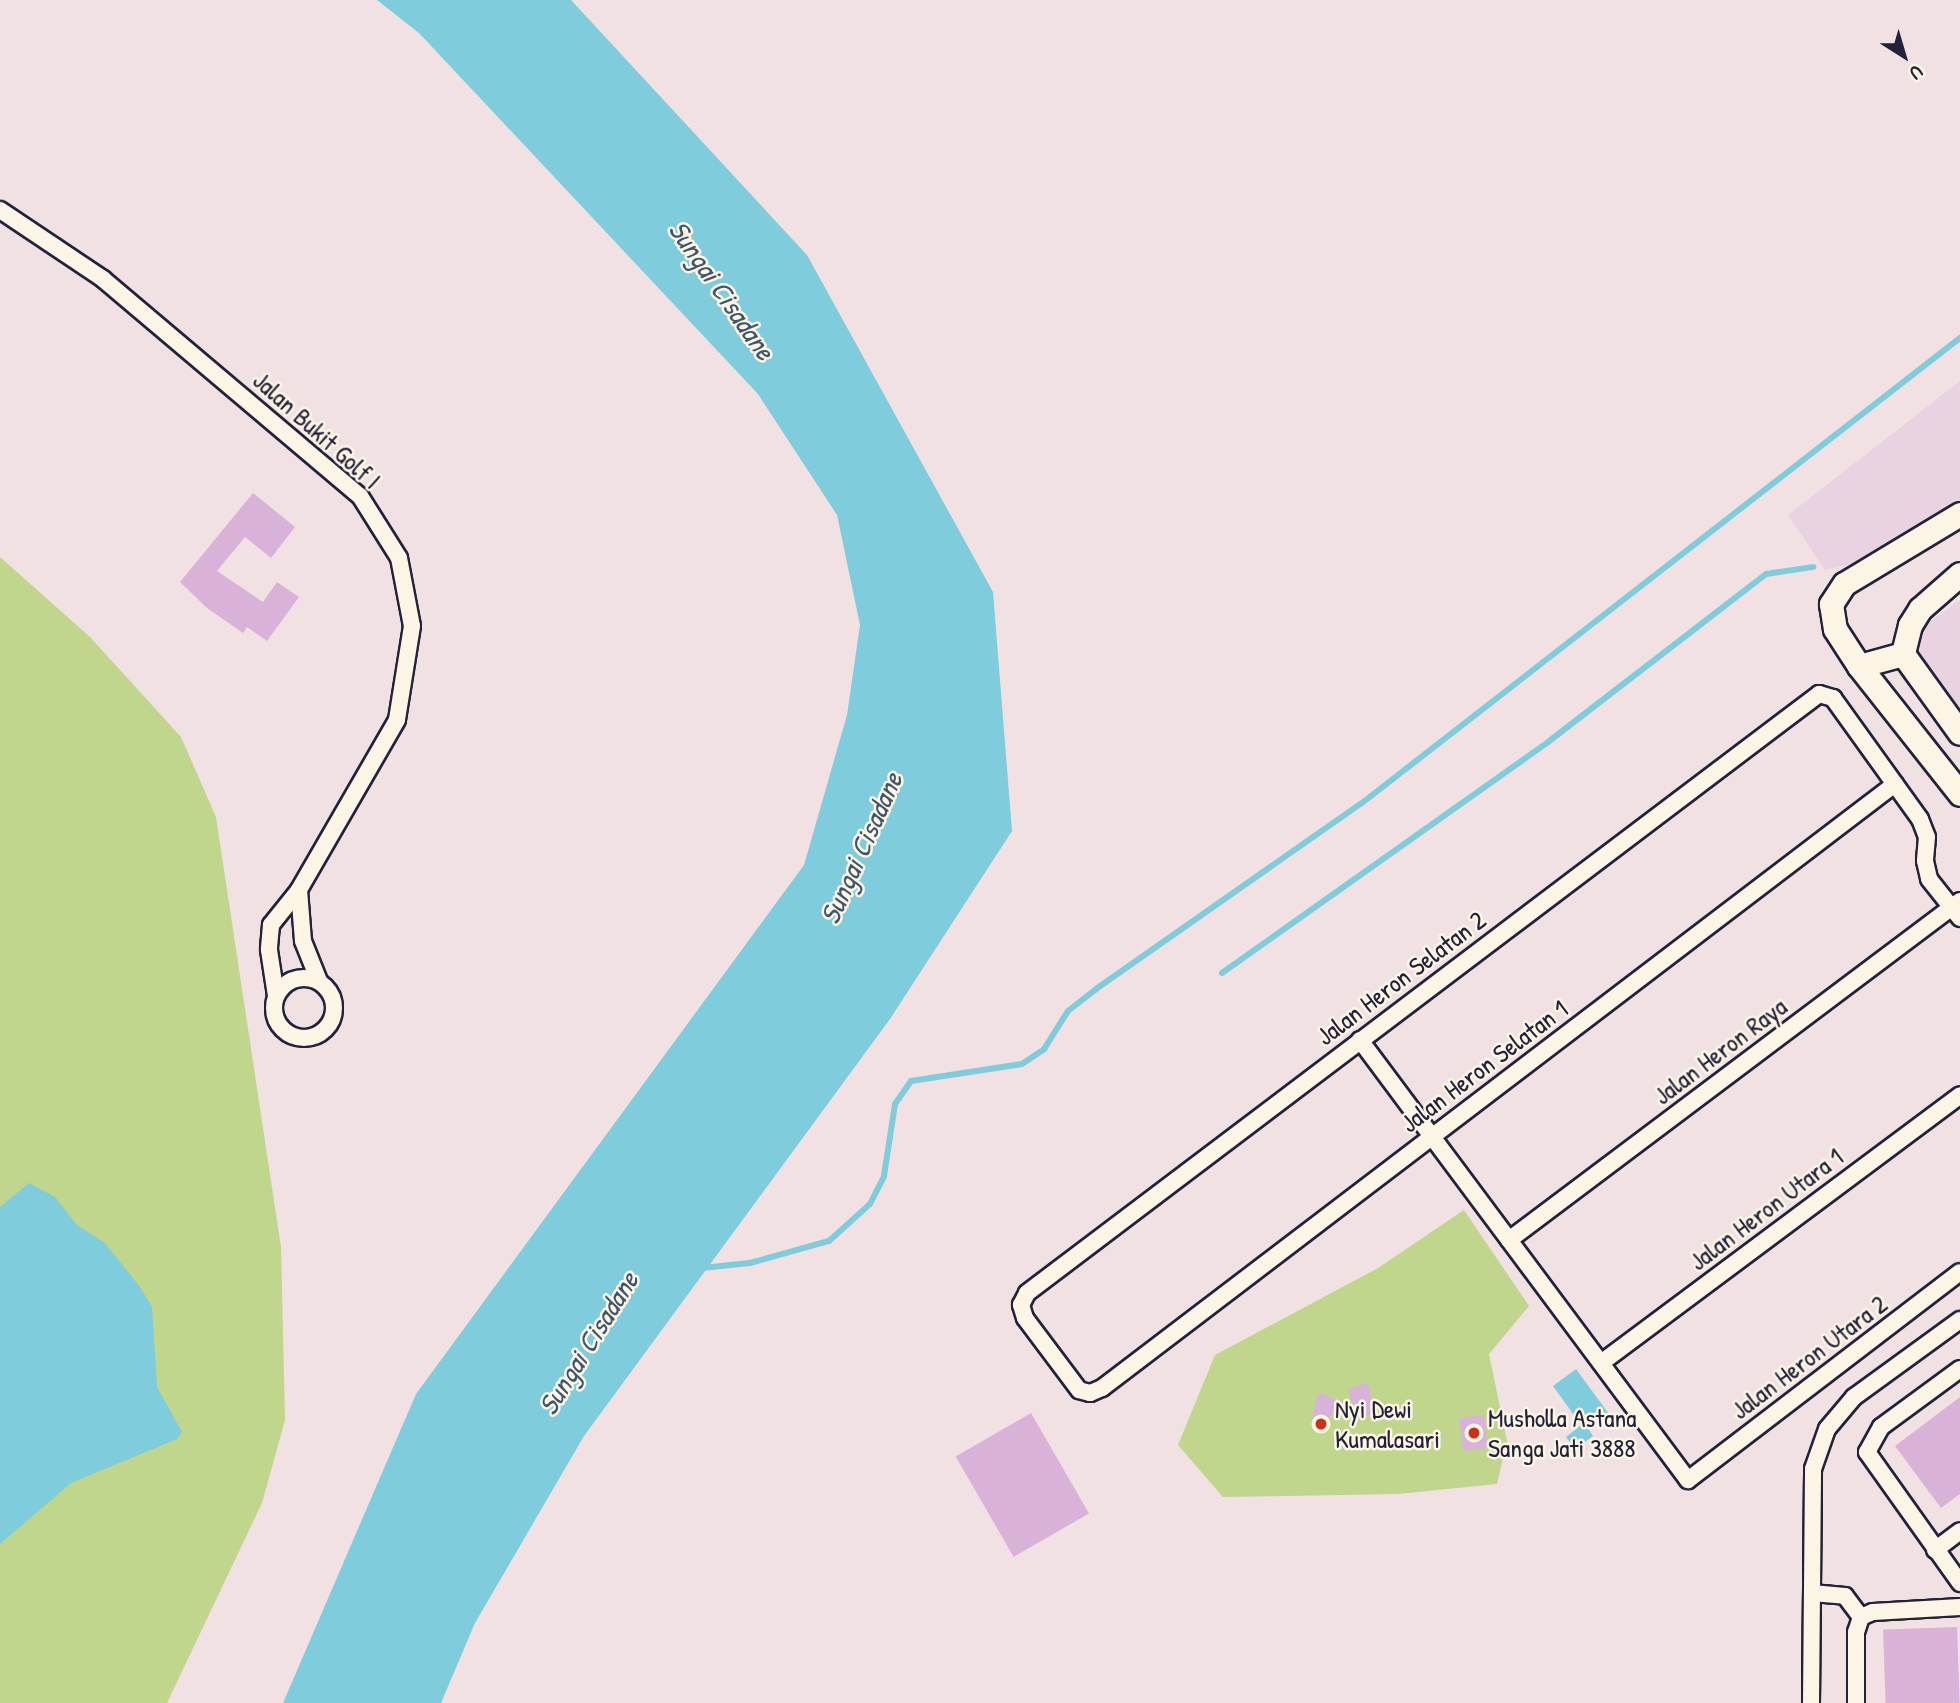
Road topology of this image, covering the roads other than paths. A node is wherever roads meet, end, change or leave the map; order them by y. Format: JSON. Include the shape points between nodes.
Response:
{"nodes":[{"id":1,"x":0,"y":210,"type":"edge"},
{"id":2,"x":1960,"y":514,"type":"edge"},
{"id":3,"x":1960,"y":574,"type":"edge"},
{"id":4,"x":1903,"y":654,"type":"junction"},
{"id":5,"x":1859,"y":666,"type":"junction"},
{"id":6,"x":1960,"y":733,"type":"edge"},
{"id":7,"x":1895,"y":783,"type":"junction"},
{"id":8,"x":1960,"y":794,"type":"edge"},
{"id":9,"x":299,"y":890,"type":"junction"},
{"id":10,"x":1957,"y":908,"type":"edge"},
{"id":11,"x":318,"y":981,"type":"junction"},
{"id":12,"x":276,"y":996,"type":"junction"},
{"id":13,"x":1360,"y":1040,"type":"junction"},
{"id":14,"x":1960,"y":1094,"type":"edge"},
{"id":15,"x":1432,"y":1136,"type":"junction"},
{"id":16,"x":1509,"y":1240,"type":"junction"},
{"id":17,"x":1960,"y":1272,"type":"edge"},
{"id":18,"x":1960,"y":1320,"type":"edge"},
{"id":19,"x":1601,"y":1363,"type":"junction"},
{"id":20,"x":1960,"y":1368,"type":"edge"},
{"id":21,"x":1102,"y":1388,"type":"joint"},
{"id":22,"x":1960,"y":1531,"type":"edge"},
{"id":23,"x":1935,"y":1550,"type":"junction"},
{"id":24,"x":1960,"y":1583,"type":"edge"},
{"id":25,"x":1812,"y":1593,"type":"junction"},
{"id":26,"x":1960,"y":1606,"type":"edge"},
{"id":27,"x":1861,"y":1617,"type":"junction"},
{"id":28,"x":1811,"y":1703,"type":"edge"},
{"id":29,"x":1856,"y":1703,"type":"edge"}],
"edges":[{"from":1,"to":9,"type":"street","name":"Jalan Bukit Golf I","via":[[103,279],[343,481],[360,496],[399,558],[412,626],[397,720]]},
{"from":2,"to":5,"type":"main road","via":[[1838,590],[1831,604],[1835,629]]},
{"from":3,"to":4,"type":"main road","via":[[1920,609],[1910,625]]},
{"from":4,"to":5,"type":"main road"},
{"from":4,"to":6,"type":"main road"},
{"from":5,"to":8,"type":"main road"},
{"from":7,"to":10,"type":"street","via":[[1927,836],[1924,862],[1929,879]]},
{"from":7,"to":13,"type":"street","name":"Jalan Heron Selatan 2","via":[[1833,698],[1819,694]]},
{"from":7,"to":15,"type":"street","name":"Jalan Heron Selatan 1"},
{"from":9,"to":11,"type":"street","name":"Jalan Bukit Golf I","via":[[303,941]]},
{"from":9,"to":12,"type":"street","name":"Jalan Bukit Golf I","via":[[271,925],[269,950]]},
{"from":10,"to":16,"type":"street","name":"Jalan Heron Raya"},
{"from":11,"to":12,"type":"street","via":[[299,978]]},
{"from":11,"to":12,"type":"street","name":"Jalan Bukit Golf I","via":[[332,996],[333,1016],[321,1033],[312,1037],[285,1031],[275,1015]]},
{"from":13,"to":15,"type":"street"},
{"from":13,"to":21,"type":"street","name":"Jalan Heron Selatan 2","via":[[1027,1293],[1021,1305],[1025,1318],[1079,1390],[1090,1393]]},
{"from":14,"to":19,"type":"street","name":"Jalan Heron Utara 1"},
{"from":15,"to":16,"type":"street"},
{"from":15,"to":21,"type":"street","name":"Jalan Heron Selatan 1"},
{"from":16,"to":19,"type":"street"},
{"from":17,"to":19,"type":"street","name":"Jalan Heron Utara 2","via":[[1688,1480]]},
{"from":18,"to":25,"type":"street","via":[[1854,1397],[1827,1429],[1813,1469]]},
{"from":20,"to":23,"type":"street","via":[[1872,1439],[1867,1452],[1872,1466]]},
{"from":22,"to":23,"type":"street"},
{"from":23,"to":24,"type":"street"},
{"from":25,"to":27,"type":"street","via":[[1845,1595]]},
{"from":25,"to":28,"type":"street"},
{"from":26,"to":27,"type":"street","via":[[1873,1612]]},
{"from":27,"to":29,"type":"street","via":[[1856,1632]]}]}
